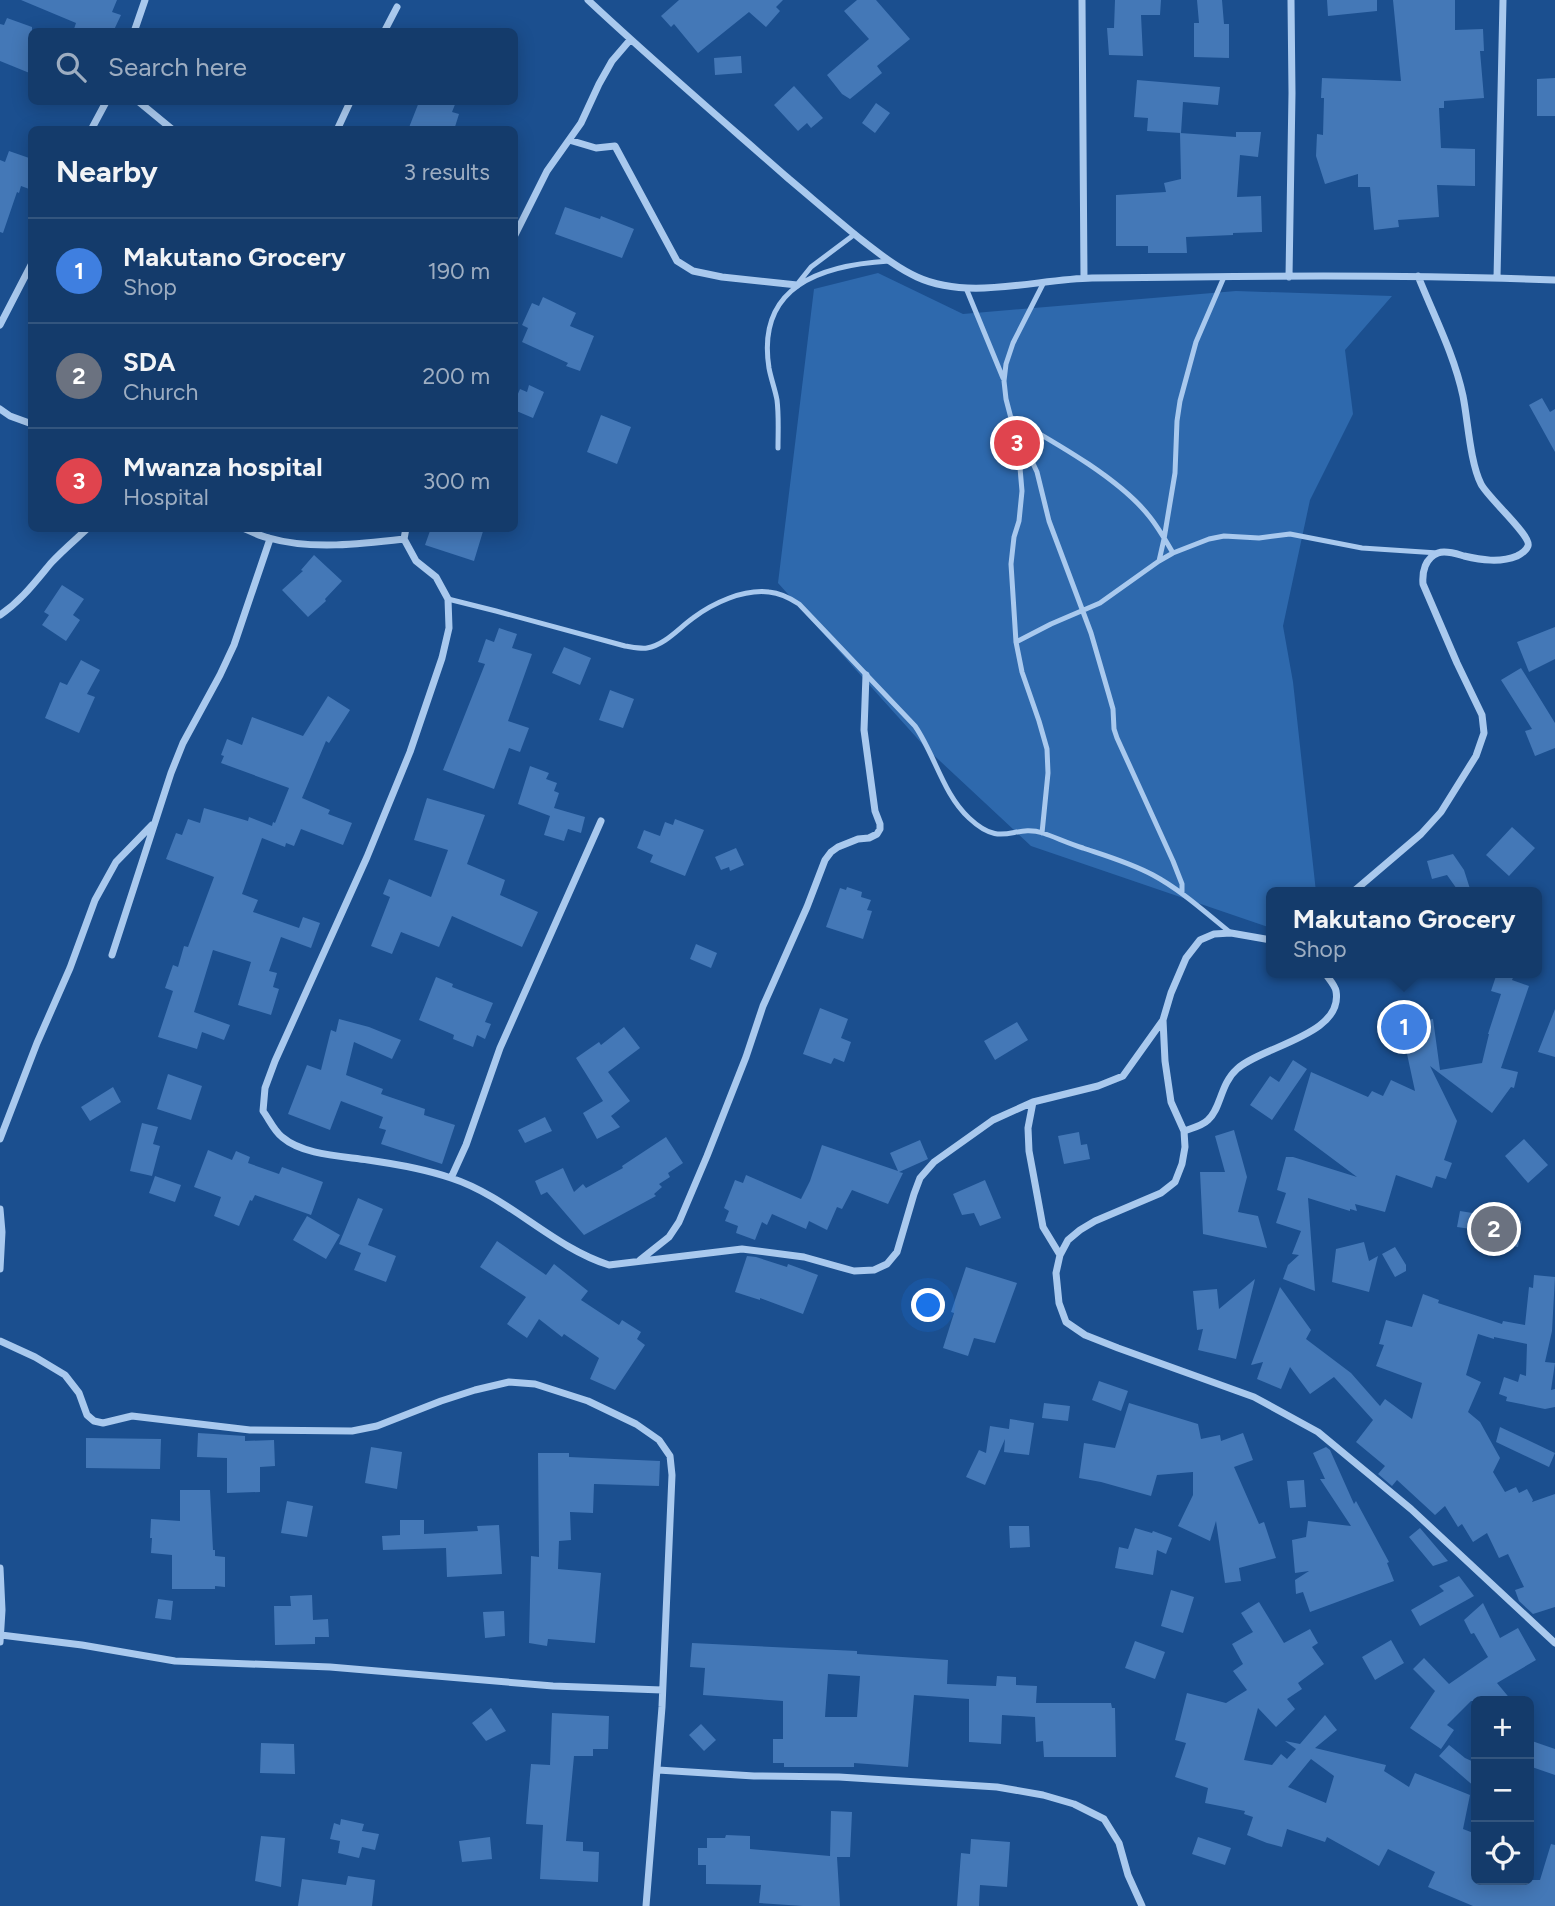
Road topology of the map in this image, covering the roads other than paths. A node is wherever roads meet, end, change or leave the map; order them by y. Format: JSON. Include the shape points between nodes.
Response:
{"nodes":[{"id":1,"x":145,"y":0,"type":"edge"},
{"id":2,"x":588,"y":0,"type":"edge"},
{"id":3,"x":1082,"y":0,"type":"edge"},
{"id":4,"x":1291,"y":0,"type":"edge"},
{"id":5,"x":1503,"y":0,"type":"edge"},
{"id":6,"x":397,"y":7,"type":"dead end"},
{"id":7,"x":135,"y":28,"type":"edge"},
{"id":8,"x":386,"y":28,"type":"edge"},
{"id":9,"x":630,"y":40,"type":"junction"},
{"id":10,"x":104,"y":105,"type":"edge"},
{"id":11,"x":143,"y":105,"type":"edge"},
{"id":12,"x":349,"y":105,"type":"edge"},
{"id":13,"x":93,"y":126,"type":"edge"},
{"id":14,"x":168,"y":126,"type":"edge"},
{"id":15,"x":339,"y":126,"type":"edge"},
{"id":16,"x":569,"y":140,"type":"junction"},
{"id":17,"x":518,"y":229,"type":"edge"},
{"id":18,"x":855,"y":234,"type":"junction"},
{"id":19,"x":889,"y":261,"type":"junction"},
{"id":20,"x":28,"y":271,"type":"edge"},
{"id":21,"x":1418,"y":276,"type":"junction"},
{"id":22,"x":1224,"y":277,"type":"junction"},
{"id":23,"x":1289,"y":277,"type":"junction"},
{"id":24,"x":1084,"y":278,"type":"junction"},
{"id":25,"x":1497,"y":278,"type":"junction"},
{"id":26,"x":1555,"y":280,"type":"edge"},
{"id":27,"x":1044,"y":282,"type":"junction"},
{"id":28,"x":797,"y":285,"type":"junction"},
{"id":29,"x":966,"y":288,"type":"junction"},
{"id":30,"x":0,"y":325,"type":"edge"},
{"id":31,"x":1004,"y":381,"type":"junction"},
{"id":32,"x":0,"y":409,"type":"edge"},
{"id":33,"x":1012,"y":418,"type":"junction"},
{"id":34,"x":28,"y":423,"type":"edge"},
{"id":35,"x":1018,"y":444,"type":"junction"},
{"id":36,"x":778,"y":448,"type":"dead end"},
{"id":37,"x":84,"y":532,"type":"edge"},
{"id":38,"x":253,"y":532,"type":"edge"},
{"id":39,"x":405,"y":532,"type":"edge"},
{"id":40,"x":270,"y":539,"type":"junction"},
{"id":41,"x":404,"y":539,"type":"junction"},
{"id":42,"x":1164,"y":539,"type":"junction"},
{"id":43,"x":1173,"y":553,"type":"junction"},
{"id":44,"x":1438,"y":553,"type":"junction"},
{"id":45,"x":1159,"y":561,"type":"junction"},
{"id":46,"x":448,"y":599,"type":"junction"},
{"id":47,"x":1082,"y":610,"type":"junction"},
{"id":48,"x":0,"y":615,"type":"edge"},
{"id":49,"x":1016,"y":642,"type":"junction"},
{"id":50,"x":866,"y":675,"type":"junction"},
{"id":51,"x":601,"y":821,"type":"dead end"},
{"id":52,"x":155,"y":822,"type":"junction"},
{"id":53,"x":1042,"y":833,"type":"junction"},
{"id":54,"x":1359,"y":887,"type":"edge"},
{"id":55,"x":1182,"y":894,"type":"junction"},
{"id":56,"x":1231,"y":933,"type":"junction"},
{"id":57,"x":1266,"y":939,"type":"edge"},
{"id":58,"x":112,"y":955,"type":"dead end"},
{"id":59,"x":1328,"y":978,"type":"edge"},
{"id":60,"x":1163,"y":1020,"type":"junction"},
{"id":61,"x":1033,"y":1102,"type":"junction"},
{"id":62,"x":1184,"y":1131,"type":"junction"},
{"id":63,"x":0,"y":1139,"type":"edge"},
{"id":64,"x":451,"y":1178,"type":"junction"},
{"id":65,"x":0,"y":1209,"type":"edge"},
{"id":66,"x":1060,"y":1255,"type":"junction"},
{"id":67,"x":638,"y":1262,"type":"junction"},
{"id":68,"x":0,"y":1269,"type":"edge"},
{"id":69,"x":0,"y":1341,"type":"edge"},
{"id":70,"x":0,"y":1568,"type":"edge"},
{"id":71,"x":1,"y":1638,"type":"edge"},
{"id":72,"x":1555,"y":1643,"type":"edge"},
{"id":73,"x":662,"y":1690,"type":"junction"},
{"id":74,"x":658,"y":1770,"type":"junction"},
{"id":75,"x":646,"y":1906,"type":"edge"},
{"id":76,"x":1142,"y":1906,"type":"edge"}],
"edges":[{"from":1,"to":7,"type":"street"},
{"from":2,"to":9,"type":"street"},
{"from":3,"to":24,"type":"street"},
{"from":4,"to":23,"type":"street"},
{"from":5,"to":25,"type":"street"},
{"from":6,"to":8,"type":"street"},
{"from":9,"to":16,"type":"street","via":[[612,61]]},
{"from":9,"to":18,"type":"street"},
{"from":10,"to":13,"type":"street"},
{"from":11,"to":14,"type":"street"},
{"from":12,"to":15,"type":"street"},
{"from":16,"to":17,"type":"street","via":[[547,171]]},
{"from":16,"to":28,"type":"street","via":[[596,148],[615,146],[677,261],[713,275]]},
{"from":18,"to":19,"type":"street"},
{"from":18,"to":28,"type":"lane","via":[[811,267]]},
{"from":19,"to":28,"type":"lane","via":[[842,266]]},
{"from":19,"to":29,"type":"street","via":[[941,286]]},
{"from":20,"to":30,"type":"street"},
{"from":21,"to":23,"type":"street"},
{"from":21,"to":25,"type":"street"},
{"from":21,"to":44,"type":"street","via":[[1457,373],[1481,484],[1523,531],[1529,545],[1524,553],[1497,561]]},
{"from":22,"to":23,"type":"street"},
{"from":22,"to":24,"type":"street"},
{"from":22,"to":42,"type":"lane","via":[[1196,342],[1180,401]]},
{"from":24,"to":27,"type":"street"},
{"from":25,"to":26,"type":"street"},
{"from":27,"to":29,"type":"street"},
{"from":27,"to":31,"type":"lane","via":[[1013,343]]},
{"from":28,"to":36,"type":"lane","via":[[772,318],[768,343],[779,421]]},
{"from":29,"to":31,"type":"lane"},
{"from":31,"to":33,"type":"lane"},
{"from":32,"to":34,"type":"street"},
{"from":33,"to":35,"type":"lane"},
{"from":33,"to":42,"type":"lane","via":[[1125,492],[1149,515]]},
{"from":35,"to":47,"type":"lane","via":[[1037,471],[1049,520]]},
{"from":35,"to":49,"type":"lane","via":[[1021,506],[1011,564]]},
{"from":37,"to":48,"type":"street"},
{"from":38,"to":40,"type":"street"},
{"from":39,"to":41,"type":"street"},
{"from":40,"to":41,"type":"street","via":[[316,545]]},
{"from":40,"to":52,"type":"street","via":[[234,645],[183,743]]},
{"from":41,"to":46,"type":"street"},
{"from":42,"to":43,"type":"lane"},
{"from":42,"to":45,"type":"lane"},
{"from":43,"to":44,"type":"lane","via":[[1224,536],[1290,534],[1362,548]]},
{"from":43,"to":45,"type":"lane"},
{"from":44,"to":54,"type":"street","via":[[1422,572],[1423,584],[1482,715],[1484,733],[1476,756],[1441,812]]},
{"from":45,"to":47,"type":"lane","via":[[1100,603]]},
{"from":46,"to":50,"type":"lane","via":[[647,648],[715,604],[768,592],[799,604]]},
{"from":46,"to":64,"type":"street","via":[[449,628],[442,658],[410,752],[275,1060],[263,1111],[281,1137],[312,1153],[401,1165]]},
{"from":47,"to":49,"type":"lane"},
{"from":47,"to":55,"type":"lane","via":[[1113,709],[1117,738],[1173,861]]},
{"from":49,"to":53,"type":"lane","via":[[1047,749]]},
{"from":50,"to":53,"type":"lane","via":[[915,726],[969,819],[999,835],[1030,830]]},
{"from":50,"to":67,"type":"street","via":[[864,730],[880,829],[869,838],[838,847],[825,860],[762,1006],[679,1222],[656,1250]]},
{"from":51,"to":64,"type":"street","via":[[500,1048]]},
{"from":52,"to":58,"type":"street"},
{"from":52,"to":63,"type":"street","via":[[105,879]]},
{"from":53,"to":55,"type":"lane","via":[[1134,865]]},
{"from":55,"to":56,"type":"lane"},
{"from":56,"to":57,"type":"street"},
{"from":56,"to":60,"type":"street","via":[[1200,940],[1186,958]]},
{"from":59,"to":62,"type":"street","via":[[1336,989],[1330,1018],[1238,1068],[1210,1118]]},
{"from":60,"to":61,"type":"street","via":[[1123,1076]]},
{"from":60,"to":62,"type":"street","via":[[1171,1102]]},
{"from":61,"to":66,"type":"street","via":[[1029,1151],[1043,1227]]},
{"from":61,"to":67,"type":"street","via":[[993,1120],[934,1161],[920,1178],[897,1252],[874,1270],[854,1271],[804,1257],[742,1249]]},
{"from":62,"to":66,"type":"street","via":[[1182,1164],[1175,1182],[1161,1194],[1080,1230]]},
{"from":64,"to":67,"type":"street","via":[[478,1189],[592,1260],[609,1265]]},
{"from":65,"to":68,"type":"street"},
{"from":66,"to":72,"type":"street","via":[[1056,1273],[1066,1322],[1107,1344],[1254,1397],[1318,1432],[1412,1509]]},
{"from":69,"to":73,"type":"street","via":[[65,1375],[79,1393],[87,1415],[103,1423],[132,1416],[250,1430],[352,1432],[509,1382],[535,1384],[588,1401],[636,1424],[659,1440],[670,1456]]},
{"from":70,"to":71,"type":"street"},
{"from":71,"to":73,"type":"street","via":[[82,1645],[175,1661]]},
{"from":73,"to":74,"type":"street"},
{"from":74,"to":75,"type":"street"},
{"from":74,"to":76,"type":"street","via":[[997,1787],[1074,1804],[1104,1819],[1119,1843]]}]}
